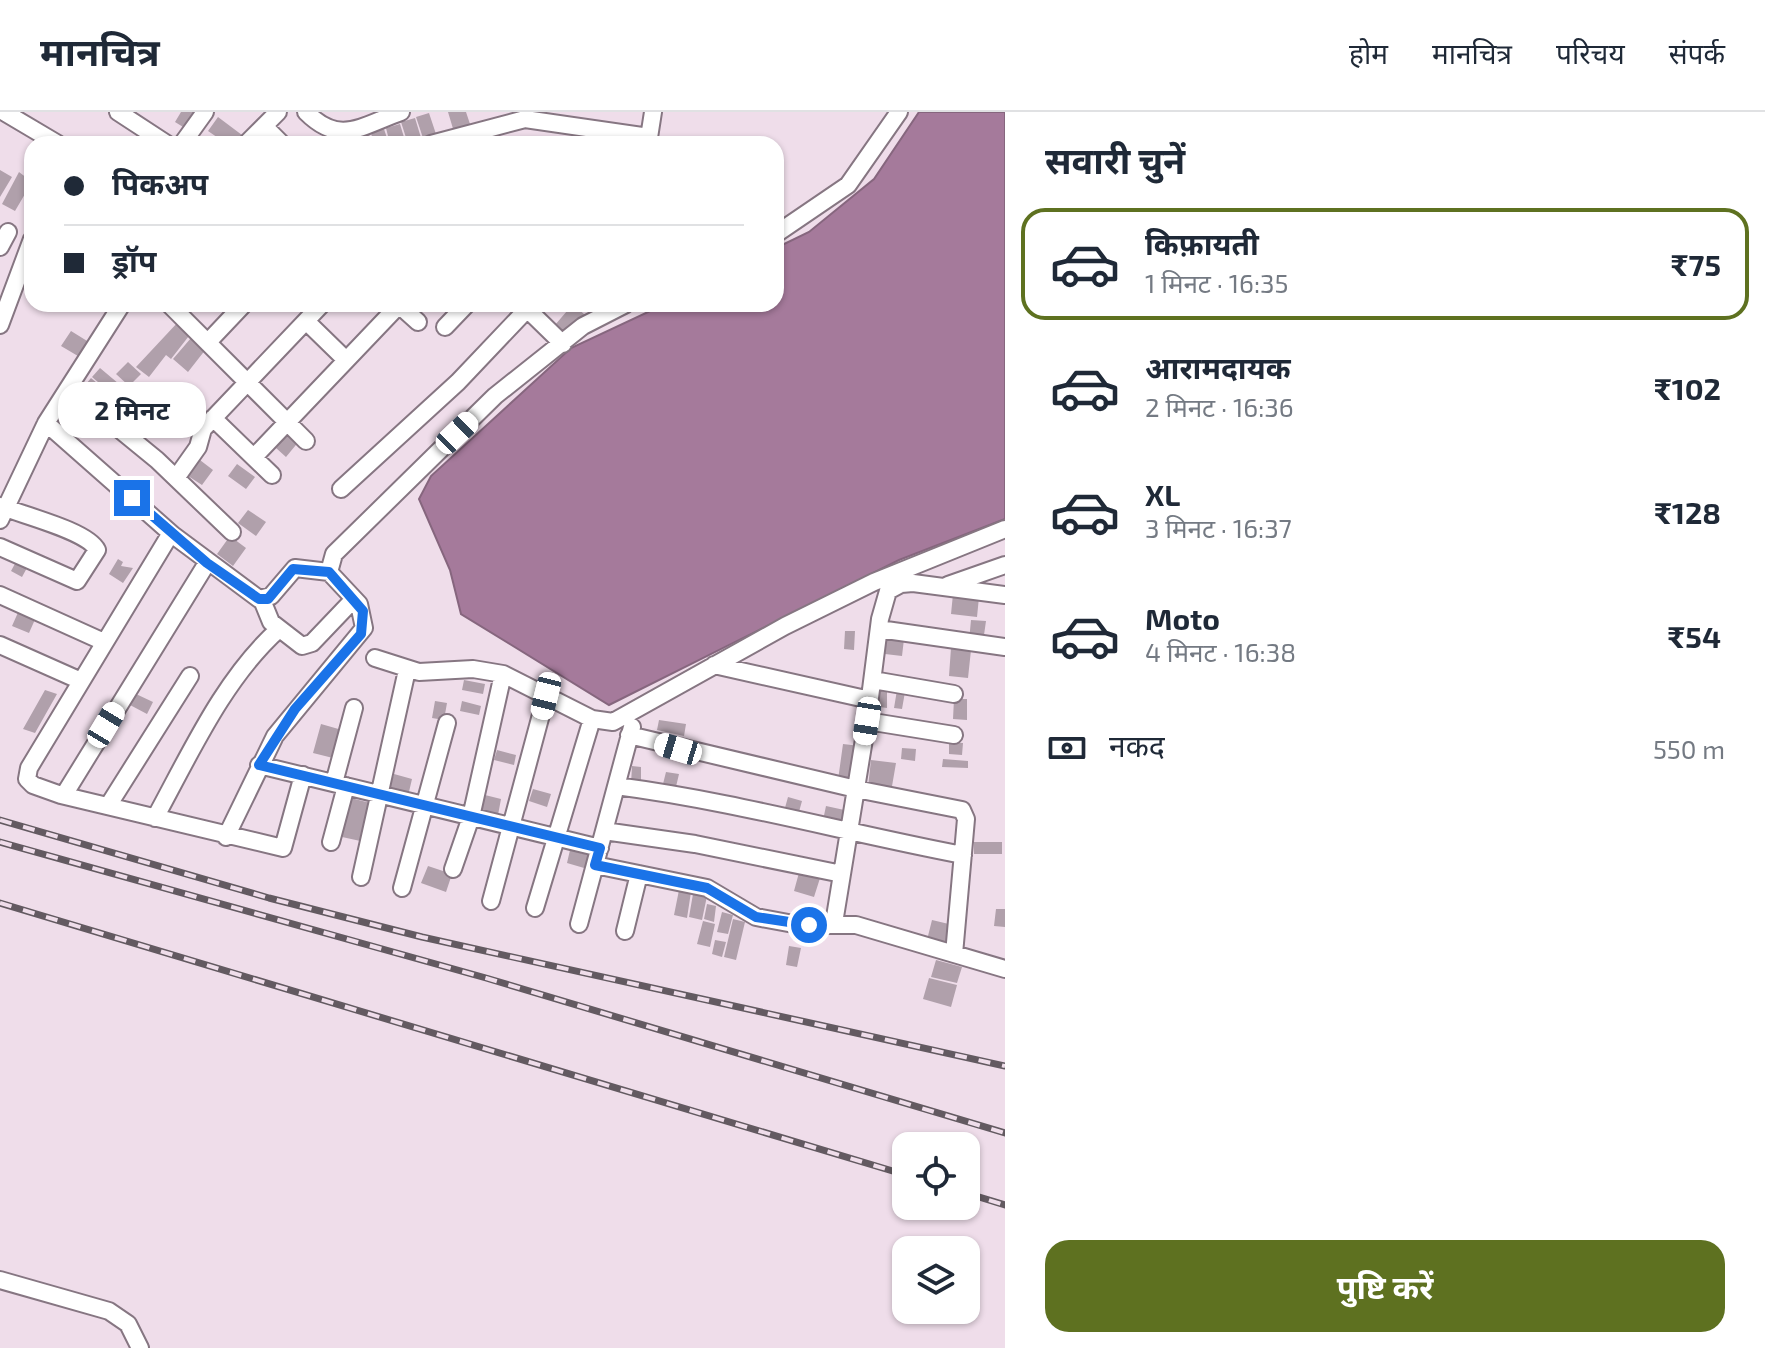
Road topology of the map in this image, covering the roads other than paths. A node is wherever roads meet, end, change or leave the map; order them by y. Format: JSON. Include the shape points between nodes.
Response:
{"nodes":[{"id":1,"x":3,"y":112,"type":"edge"},
{"id":2,"x":118,"y":112,"type":"edge"},
{"id":3,"x":205,"y":112,"type":"edge"},
{"id":4,"x":278,"y":112,"type":"edge"},
{"id":5,"x":306,"y":112,"type":"edge"},
{"id":6,"x":401,"y":112,"type":"edge"},
{"id":7,"x":653,"y":112,"type":"edge"},
{"id":8,"x":899,"y":112,"type":"edge"},
{"id":9,"x":264,"y":126,"type":"junction"},
{"id":10,"x":44,"y":136,"type":"edge"},
{"id":11,"x":155,"y":136,"type":"edge"},
{"id":12,"x":188,"y":136,"type":"edge"},
{"id":13,"x":254,"y":136,"type":"edge"},
{"id":14,"x":274,"y":136,"type":"edge"},
{"id":15,"x":337,"y":136,"type":"edge"},
{"id":16,"x":346,"y":136,"type":"edge"},
{"id":17,"x":461,"y":136,"type":"edge"},
{"id":18,"x":621,"y":136,"type":"edge"},
{"id":19,"x":650,"y":136,"type":"edge"},
{"id":20,"x":784,"y":229,"type":"edge"},
{"id":21,"x":8,"y":232,"type":"dead end"},
{"id":22,"x":0,"y":247,"type":"edge"},
{"id":23,"x":24,"y":260,"type":"edge"},
{"id":24,"x":117,"y":312,"type":"edge"},
{"id":25,"x":178,"y":312,"type":"edge"},
{"id":26,"x":236,"y":312,"type":"edge"},
{"id":27,"x":314,"y":312,"type":"edge"},
{"id":28,"x":391,"y":312,"type":"edge"},
{"id":29,"x":407,"y":312,"type":"edge"},
{"id":30,"x":459,"y":312,"type":"edge"},
{"id":31,"x":522,"y":312,"type":"edge"},
{"id":32,"x":533,"y":312,"type":"edge"},
{"id":33,"x":597,"y":312,"type":"edge"},
{"id":34,"x":306,"y":321,"type":"junction"},
{"id":35,"x":418,"y":322,"type":"dead end"},
{"id":36,"x":0,"y":325,"type":"edge"},
{"id":37,"x":445,"y":327,"type":"dead end"},
{"id":38,"x":208,"y":342,"type":"junction"},
{"id":39,"x":563,"y":344,"type":"junction"},
{"id":40,"x":346,"y":360,"type":"junction"},
{"id":41,"x":247,"y":381,"type":"junction"},
{"id":42,"x":69,"y":388,"type":"junction"},
{"id":43,"x":213,"y":418,"type":"junction"},
{"id":44,"x":287,"y":422,"type":"junction"},
{"id":45,"x":46,"y":423,"type":"junction"},
{"id":46,"x":306,"y":441,"type":"dead end"},
{"id":47,"x":254,"y":457,"type":"junction"},
{"id":48,"x":272,"y":475,"type":"dead end"},
{"id":49,"x":176,"y":478,"type":"junction"},
{"id":50,"x":341,"y":489,"type":"dead end"},
{"id":51,"x":2,"y":511,"type":"edge"},
{"id":52,"x":1005,"y":529,"type":"edge"},
{"id":53,"x":232,"y":532,"type":"dead end"},
{"id":54,"x":171,"y":533,"type":"junction"},
{"id":55,"x":0,"y":547,"type":"edge"},
{"id":56,"x":207,"y":563,"type":"junction"},
{"id":57,"x":1005,"y":565,"type":"edge"},
{"id":58,"x":329,"y":572,"type":"junction"},
{"id":59,"x":943,"y":587,"type":"junction"},
{"id":60,"x":0,"y":595,"type":"edge"},
{"id":61,"x":1005,"y":595,"type":"edge"},
{"id":62,"x":354,"y":599,"type":"junction"},
{"id":63,"x":262,"y":600,"type":"junction"},
{"id":64,"x":279,"y":629,"type":"junction"},
{"id":65,"x":879,"y":629,"type":"junction"},
{"id":66,"x":104,"y":642,"type":"junction"},
{"id":67,"x":0,"y":645,"type":"edge"},
{"id":68,"x":1005,"y":647,"type":"edge"},
{"id":69,"x":375,"y":658,"type":"dead end"},
{"id":70,"x":714,"y":665,"type":"junction"},
{"id":71,"x":407,"y":670,"type":"junction"},
{"id":72,"x":503,"y":674,"type":"junction"},
{"id":73,"x":190,"y":676,"type":"dead end"},
{"id":74,"x":873,"y":680,"type":"junction"},
{"id":75,"x":81,"y":681,"type":"junction"},
{"id":76,"x":954,"y":694,"type":"dead end"},
{"id":77,"x":546,"y":696,"type":"junction"},
{"id":78,"x":870,"y":700,"type":"junction"},
{"id":79,"x":354,"y":708,"type":"dead end"},
{"id":80,"x":637,"y":710,"type":"junction"},
{"id":81,"x":592,"y":719,"type":"junction"},
{"id":82,"x":867,"y":721,"type":"junction"},
{"id":83,"x":447,"y":723,"type":"dead end"},
{"id":84,"x":629,"y":735,"type":"junction"},
{"id":85,"x":954,"y":735,"type":"dead end"},
{"id":86,"x":259,"y":765,"type":"junction"},
{"id":87,"x":303,"y":775,"type":"junction"},
{"id":88,"x":340,"y":784,"type":"junction"},
{"id":89,"x":616,"y":786,"type":"junction"},
{"id":90,"x":856,"y":789,"type":"junction"},
{"id":91,"x":381,"y":794,"type":"junction"},
{"id":92,"x":64,"y":795,"type":"junction"},
{"id":93,"x":425,"y":805,"type":"junction"},
{"id":94,"x":108,"y":806,"type":"junction"},
{"id":95,"x":471,"y":817,"type":"junction"},
{"id":96,"x":155,"y":818,"type":"junction"},
{"id":97,"x":513,"y":827,"type":"junction"},
{"id":98,"x":604,"y":831,"type":"junction"},
{"id":99,"x":849,"y":833,"type":"junction"},
{"id":100,"x":226,"y":837,"type":"junction"},
{"id":101,"x":555,"y":837,"type":"junction"},
{"id":102,"x":331,"y":842,"type":"dead end"},
{"id":103,"x":963,"y":855,"type":"junction"},
{"id":104,"x":597,"y":857,"type":"junction"},
{"id":105,"x":453,"y":869,"type":"dead end"},
{"id":106,"x":639,"y":874,"type":"junction"},
{"id":107,"x":842,"y":874,"type":"junction"},
{"id":108,"x":361,"y":877,"type":"dead end"},
{"id":109,"x":402,"y":888,"type":"dead end"},
{"id":110,"x":491,"y":901,"type":"dead end"},
{"id":111,"x":535,"y":908,"type":"dead end"},
{"id":112,"x":834,"y":923,"type":"junction"},
{"id":113,"x":579,"y":924,"type":"dead end"},
{"id":114,"x":625,"y":931,"type":"dead end"},
{"id":115,"x":954,"y":954,"type":"junction"},
{"id":116,"x":1005,"y":969,"type":"edge"},
{"id":117,"x":0,"y":1280,"type":"edge"},
{"id":118,"x":140,"y":1348,"type":"edge"}],
"edges":[{"from":1,"to":10,"type":"street"},
{"from":2,"to":11,"type":"street"},
{"from":3,"to":12,"type":"street"},
{"from":4,"to":9,"type":"street"},
{"from":5,"to":15,"type":"street"},
{"from":6,"to":16,"type":"street"},
{"from":7,"to":19,"type":"street"},
{"from":8,"to":20,"type":"street","via":[[848,185]]},
{"from":9,"to":13,"type":"street"},
{"from":9,"to":14,"type":"street"},
{"from":17,"to":18,"type":"street","via":[[525,119]]},
{"from":21,"to":22,"type":"street"},
{"from":23,"to":36,"type":"street"},
{"from":24,"to":42,"type":"street"},
{"from":25,"to":38,"type":"street"},
{"from":26,"to":38,"type":"street"},
{"from":27,"to":34,"type":"street"},
{"from":28,"to":40,"type":"street"},
{"from":29,"to":35,"type":"street"},
{"from":30,"to":37,"type":"street"},
{"from":31,"to":50,"type":"street","via":[[458,382]]},
{"from":32,"to":39,"type":"street"},
{"from":33,"to":39,"type":"street"},
{"from":34,"to":40,"type":"street"},
{"from":34,"to":41,"type":"street"},
{"from":38,"to":41,"type":"street"},
{"from":39,"to":58,"type":"street","via":[[495,396],[355,531],[334,554]]},
{"from":40,"to":44,"type":"street"},
{"from":41,"to":43,"type":"street"},
{"from":41,"to":44,"type":"street"},
{"from":42,"to":45,"type":"street"},
{"from":42,"to":49,"type":"street"},
{"from":43,"to":47,"type":"street"},
{"from":43,"to":49,"type":"street"},
{"from":44,"to":46,"type":"street"},
{"from":44,"to":47,"type":"street"},
{"from":45,"to":51,"type":"street"},
{"from":45,"to":54,"type":"street"},
{"from":47,"to":48,"type":"street"},
{"from":49,"to":53,"type":"street"},
{"from":51,"to":55,"type":"street","via":[[64,530],[97,550],[77,581]]},
{"from":52,"to":70,"type":"street","via":[[874,582]]},
{"from":54,"to":56,"type":"street"},
{"from":54,"to":66,"type":"street"},
{"from":56,"to":63,"type":"street"},
{"from":56,"to":92,"type":"street"},
{"from":57,"to":59,"type":"street"},
{"from":58,"to":62,"type":"street"},
{"from":58,"to":63,"type":"street","via":[[295,568]]},
{"from":59,"to":61,"type":"street"},
{"from":59,"to":65,"type":"street","via":[[894,586],[884,600]]},
{"from":60,"to":66,"type":"street"},
{"from":62,"to":64,"type":"street","via":[[310,644],[296,643]]},
{"from":62,"to":86,"type":"street","via":[[365,619],[361,634],[295,709]]},
{"from":63,"to":64,"type":"street"},
{"from":64,"to":96,"type":"street","via":[[225,695]]},
{"from":65,"to":68,"type":"street"},
{"from":65,"to":74,"type":"street"},
{"from":66,"to":75,"type":"street"},
{"from":67,"to":75,"type":"street"},
{"from":69,"to":71,"type":"street"},
{"from":70,"to":78,"type":"street"},
{"from":70,"to":80,"type":"street"},
{"from":71,"to":72,"type":"street"},
{"from":71,"to":91,"type":"street"},
{"from":72,"to":77,"type":"street"},
{"from":72,"to":95,"type":"street"},
{"from":73,"to":94,"type":"street"},
{"from":74,"to":76,"type":"street"},
{"from":74,"to":78,"type":"street"},
{"from":75,"to":92,"type":"street","via":[[27,775],[33,785]]},
{"from":77,"to":81,"type":"street"},
{"from":77,"to":97,"type":"street"},
{"from":78,"to":82,"type":"street"},
{"from":79,"to":88,"type":"street"},
{"from":80,"to":81,"type":"street","via":[[613,722]]},
{"from":80,"to":84,"type":"street"},
{"from":81,"to":101,"type":"street"},
{"from":82,"to":85,"type":"street"},
{"from":82,"to":90,"type":"street"},
{"from":83,"to":93,"type":"street"},
{"from":84,"to":89,"type":"street"},
{"from":84,"to":90,"type":"street"},
{"from":86,"to":87,"type":"street"},
{"from":86,"to":100,"type":"street"},
{"from":87,"to":88,"type":"street"},
{"from":87,"to":100,"type":"street","via":[[283,848]]},
{"from":88,"to":91,"type":"street"},
{"from":88,"to":102,"type":"street"},
{"from":89,"to":98,"type":"street"},
{"from":89,"to":99,"type":"street","via":[[685,795]]},
{"from":90,"to":99,"type":"street"},
{"from":90,"to":103,"type":"street","via":[[962,810]]},
{"from":91,"to":93,"type":"street"},
{"from":91,"to":108,"type":"street"},
{"from":92,"to":94,"type":"street"},
{"from":93,"to":95,"type":"street"},
{"from":93,"to":109,"type":"street"},
{"from":94,"to":96,"type":"street"},
{"from":95,"to":97,"type":"street"},
{"from":95,"to":105,"type":"street"},
{"from":96,"to":100,"type":"street"},
{"from":97,"to":101,"type":"street"},
{"from":97,"to":110,"type":"street"},
{"from":98,"to":104,"type":"street"},
{"from":98,"to":107,"type":"street"},
{"from":99,"to":103,"type":"street"},
{"from":99,"to":107,"type":"street"},
{"from":101,"to":104,"type":"street"},
{"from":101,"to":111,"type":"street"},
{"from":103,"to":115,"type":"street"},
{"from":104,"to":106,"type":"street"},
{"from":104,"to":113,"type":"street"},
{"from":106,"to":112,"type":"street","via":[[707,888],[756,917],[799,925]]},
{"from":106,"to":114,"type":"street"},
{"from":107,"to":112,"type":"street"},
{"from":112,"to":115,"type":"street"},
{"from":115,"to":116,"type":"street"},
{"from":117,"to":118,"type":"street","via":[[109,1311],[128,1324]]}]}
